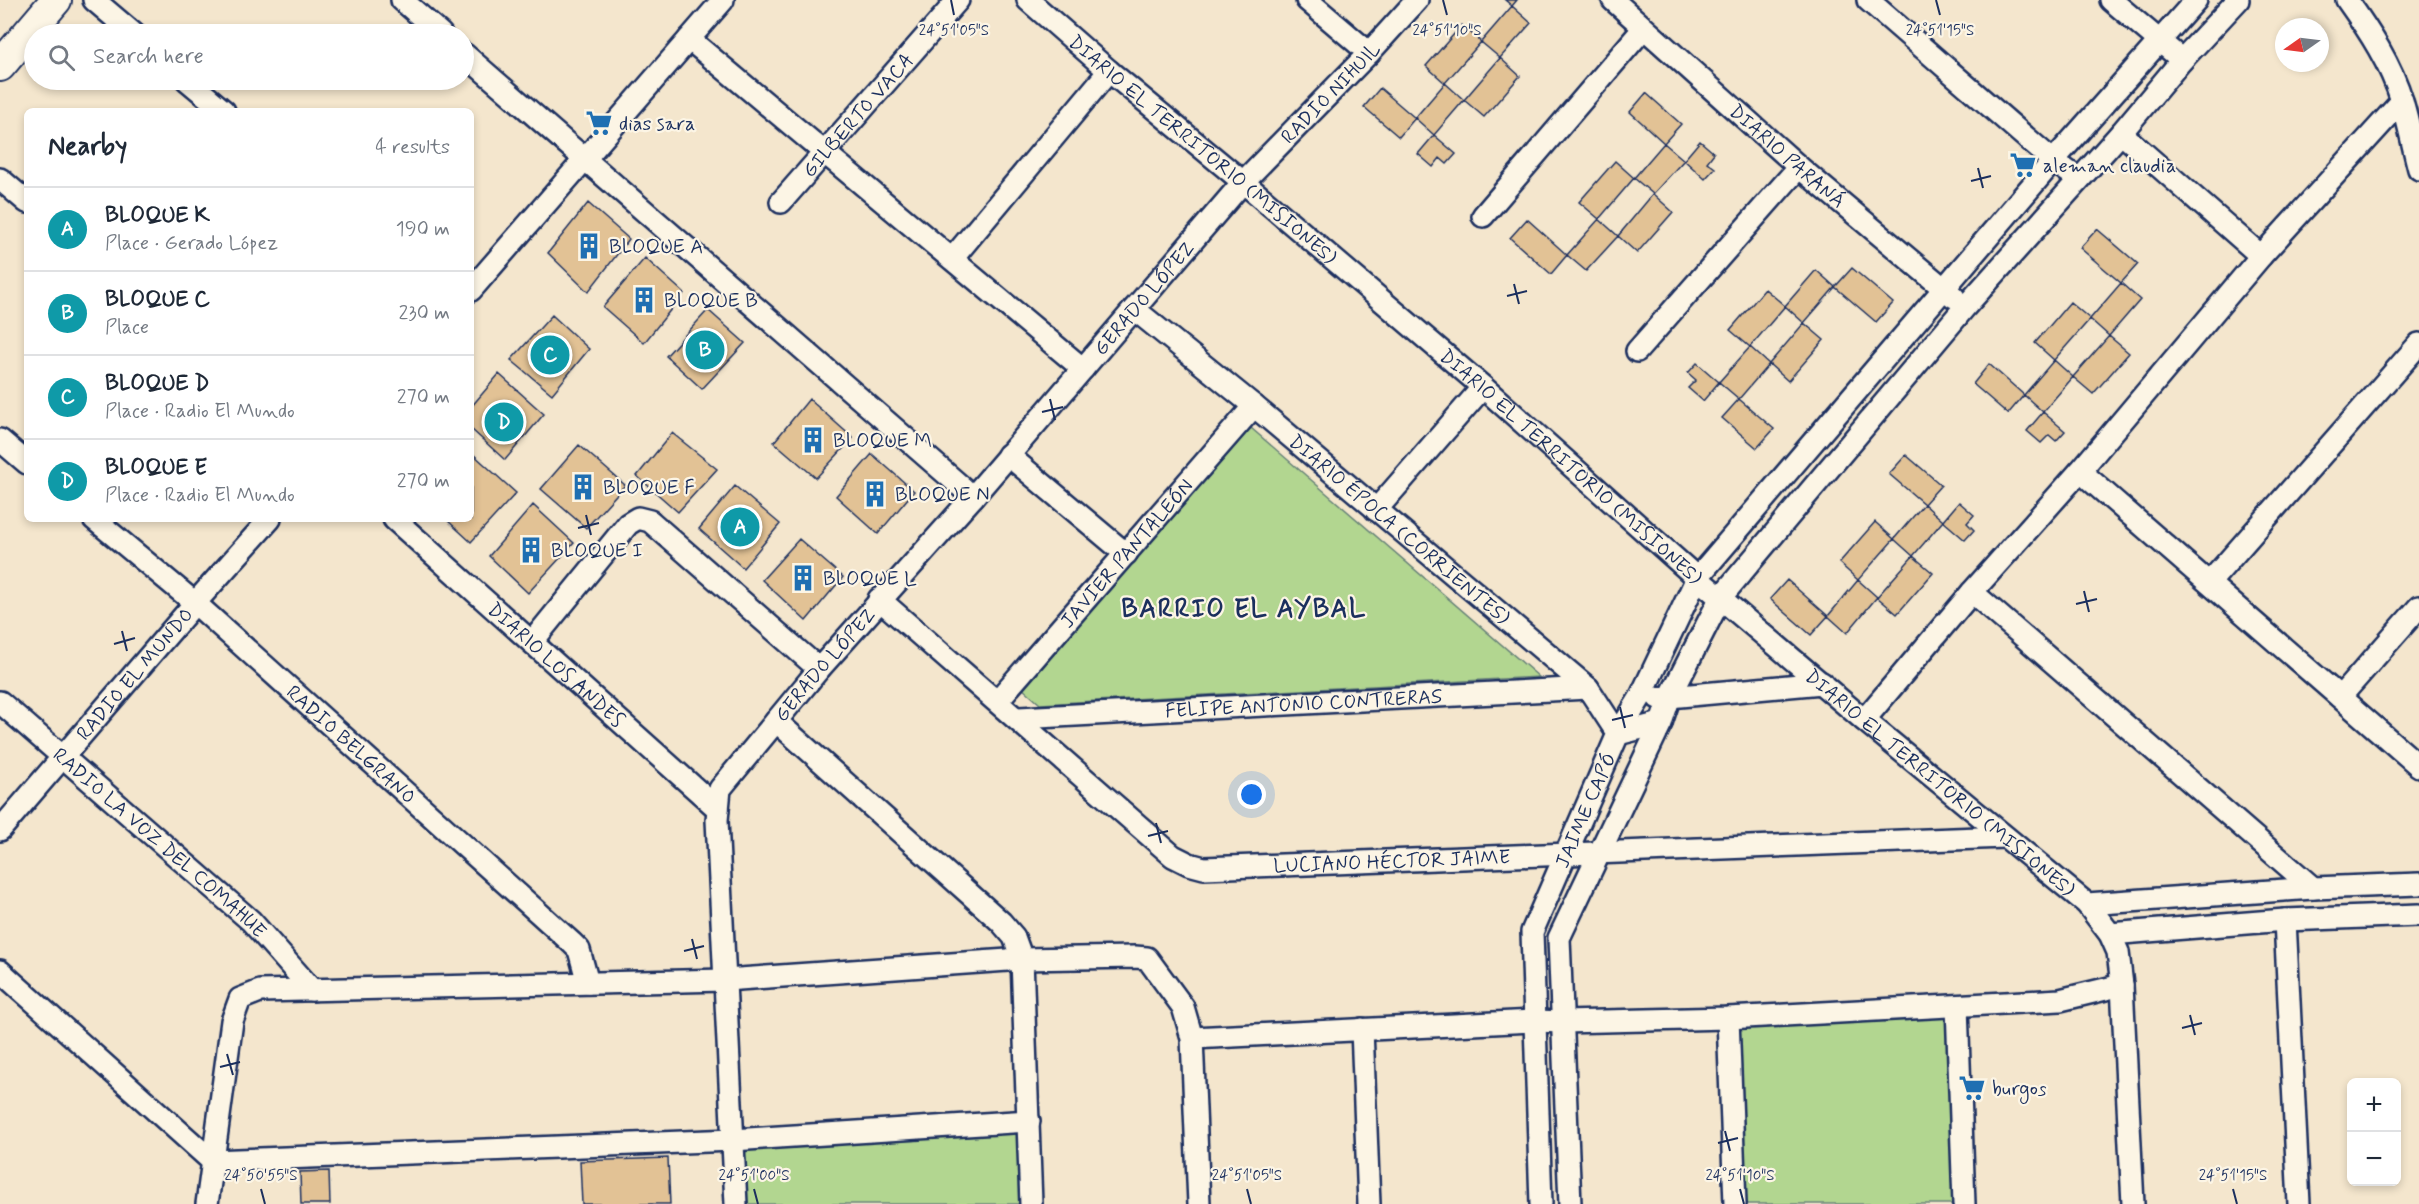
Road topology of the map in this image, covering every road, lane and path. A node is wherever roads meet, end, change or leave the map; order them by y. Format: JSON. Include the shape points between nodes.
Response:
{"nodes":[{"id":1,"x":56,"y":0,"type":"edge"},
{"id":2,"x":93,"y":0,"type":"edge"},
{"id":3,"x":402,"y":0,"type":"edge"},
{"id":4,"x":958,"y":0,"type":"edge"},
{"id":5,"x":1028,"y":0,"type":"edge"},
{"id":6,"x":1307,"y":0,"type":"edge"},
{"id":7,"x":1417,"y":0,"type":"edge"},
{"id":8,"x":1613,"y":0,"type":"edge"},
{"id":9,"x":1868,"y":0,"type":"edge"},
{"id":10,"x":2111,"y":0,"type":"edge"},
{"id":11,"x":2196,"y":0,"type":"edge"},
{"id":12,"x":2238,"y":0,"type":"edge"},
{"id":13,"x":2347,"y":0,"type":"edge"},
{"id":14,"x":714,"y":3,"type":"edge"},
{"id":15,"x":36,"y":24,"type":"edge"},
{"id":16,"x":122,"y":24,"type":"edge"},
{"id":17,"x":430,"y":24,"type":"edge"},
{"id":18,"x":1643,"y":29,"type":"junction"},
{"id":19,"x":24,"y":38,"type":"edge"},
{"id":20,"x":689,"y":39,"type":"junction"},
{"id":21,"x":2159,"y":41,"type":"junction"},
{"id":22,"x":1369,"y":53,"type":"junction"},
{"id":23,"x":2182,"y":60,"type":"junction"},
{"id":24,"x":474,"y":63,"type":"edge"},
{"id":25,"x":0,"y":66,"type":"edge"},
{"id":26,"x":1108,"y":71,"type":"junction"},
{"id":27,"x":199,"y":90,"type":"edge"},
{"id":28,"x":2402,"y":101,"type":"junction"},
{"id":29,"x":220,"y":108,"type":"edge"},
{"id":30,"x":2121,"y":133,"type":"junction"},
{"id":31,"x":825,"y":152,"type":"junction"},
{"id":32,"x":584,"y":159,"type":"junction"},
{"id":33,"x":2054,"y":161,"type":"junction"},
{"id":34,"x":1799,"y":167,"type":"junction"},
{"id":35,"x":2419,"y":169,"type":"edge"},
{"id":36,"x":0,"y":179,"type":"edge"},
{"id":37,"x":2079,"y":179,"type":"junction"},
{"id":38,"x":1243,"y":182,"type":"junction"},
{"id":39,"x":24,"y":199,"type":"edge"},
{"id":40,"x":781,"y":202,"type":"dead end"},
{"id":41,"x":1483,"y":216,"type":"dead end"},
{"id":42,"x":2261,"y":256,"type":"junction"},
{"id":43,"x":952,"y":259,"type":"junction"},
{"id":44,"x":474,"y":287,"type":"edge"},
{"id":45,"x":1944,"y":289,"type":"junction"},
{"id":46,"x":1965,"y":307,"type":"junction"},
{"id":47,"x":1134,"y":309,"type":"junction"},
{"id":48,"x":2419,"y":344,"type":"edge"},
{"id":49,"x":1637,"y":351,"type":"dead end"},
{"id":50,"x":1083,"y":369,"type":"junction"},
{"id":51,"x":1483,"y":387,"type":"junction"},
{"id":52,"x":1254,"y":406,"type":"junction"},
{"id":53,"x":0,"y":440,"type":"edge"},
{"id":54,"x":1008,"y":455,"type":"junction"},
{"id":55,"x":24,"y":460,"type":"edge"},
{"id":56,"x":2080,"y":471,"type":"junction"},
{"id":57,"x":973,"y":497,"type":"junction"},
{"id":58,"x":1376,"y":510,"type":"junction"},
{"id":59,"x":98,"y":522,"type":"edge"},
{"id":60,"x":267,"y":522,"type":"edge"},
{"id":61,"x":397,"y":522,"type":"edge"},
{"id":62,"x":1126,"y":554,"type":"junction"},
{"id":63,"x":1697,"y":578,"type":"junction"},
{"id":64,"x":2210,"y":582,"type":"junction"},
{"id":65,"x":1972,"y":592,"type":"junction"},
{"id":66,"x":1720,"y":597,"type":"junction"},
{"id":67,"x":879,"y":599,"type":"junction"},
{"id":68,"x":195,"y":603,"type":"junction"},
{"id":69,"x":2419,"y":607,"type":"edge"},
{"id":70,"x":532,"y":642,"type":"junction"},
{"id":71,"x":819,"y":669,"type":"junction"},
{"id":72,"x":1822,"y":683,"type":"junction"},
{"id":73,"x":1588,"y":688,"type":"junction"},
{"id":74,"x":2340,"y":697,"type":"junction"},
{"id":75,"x":1640,"y":698,"type":"junction"},
{"id":76,"x":1669,"y":699,"type":"junction"},
{"id":77,"x":998,"y":700,"type":"junction"},
{"id":78,"x":0,"y":702,"type":"edge"},
{"id":79,"x":1018,"y":718,"type":"junction"},
{"id":80,"x":1864,"y":720,"type":"junction"},
{"id":81,"x":776,"y":722,"type":"junction"},
{"id":82,"x":1661,"y":723,"type":"junction"},
{"id":83,"x":1618,"y":734,"type":"junction"},
{"id":84,"x":64,"y":757,"type":"junction"},
{"id":85,"x":2419,"y":766,"type":"edge"},
{"id":86,"x":718,"y":809,"type":"junction"},
{"id":87,"x":0,"y":830,"type":"edge"},
{"id":88,"x":2005,"y":837,"type":"junction"},
{"id":89,"x":1599,"y":853,"type":"junction"},
{"id":90,"x":1566,"y":854,"type":"junction"},
{"id":91,"x":2419,"y":884,"type":"edge"},
{"id":92,"x":2313,"y":888,"type":"junction"},
{"id":93,"x":2087,"y":904,"type":"junction"},
{"id":94,"x":2419,"y":915,"type":"edge"},
{"id":95,"x":2285,"y":920,"type":"junction"},
{"id":96,"x":2110,"y":934,"type":"junction"},
{"id":97,"x":1023,"y":959,"type":"junction"},
{"id":98,"x":0,"y":971,"type":"edge"},
{"id":99,"x":725,"y":980,"type":"junction"},
{"id":100,"x":588,"y":983,"type":"junction"},
{"id":101,"x":2122,"y":985,"type":"junction"},
{"id":102,"x":312,"y":990,"type":"junction"},
{"id":103,"x":1957,"y":1006,"type":"junction"},
{"id":104,"x":1728,"y":1018,"type":"junction"},
{"id":105,"x":1534,"y":1021,"type":"junction"},
{"id":106,"x":1563,"y":1022,"type":"junction"},
{"id":107,"x":1362,"y":1029,"type":"junction"},
{"id":108,"x":1192,"y":1038,"type":"junction"},
{"id":109,"x":1029,"y":1121,"type":"junction"},
{"id":110,"x":733,"y":1140,"type":"junction"},
{"id":111,"x":212,"y":1161,"type":"junction"},
{"id":112,"x":207,"y":1204,"type":"edge"},
{"id":113,"x":736,"y":1204,"type":"edge"},
{"id":114,"x":1030,"y":1204,"type":"edge"},
{"id":115,"x":1199,"y":1204,"type":"edge"},
{"id":116,"x":1369,"y":1204,"type":"edge"},
{"id":117,"x":1541,"y":1204,"type":"edge"},
{"id":118,"x":1570,"y":1204,"type":"edge"},
{"id":119,"x":1735,"y":1204,"type":"edge"},
{"id":120,"x":1964,"y":1204,"type":"edge"},
{"id":121,"x":2133,"y":1204,"type":"edge"},
{"id":122,"x":2299,"y":1204,"type":"edge"}],
"edges":[{"from":1,"to":15,"type":"street"},
{"from":2,"to":16,"type":"street"},
{"from":3,"to":17,"type":"street"},
{"from":4,"to":31,"type":"street","name":"GILBERTO VACA"},
{"from":5,"to":26,"type":"street","name":"DIARIO EL TERRITORIO (MISIONES)"},
{"from":6,"to":22,"type":"street"},
{"from":7,"to":22,"type":"street","name":"RADIO NIHUIL"},
{"from":8,"to":18,"type":"street","name":"DIARIO PARANÁ"},
{"from":9,"to":33,"type":"street"},
{"from":10,"to":21,"type":"street"},
{"from":11,"to":21,"type":"street","name":"JAIME CAPÓ"},
{"from":12,"to":23,"type":"street","name":"JAIME CAPÓ"},
{"from":13,"to":28,"type":"street","via":[[2371,34]]},
{"from":14,"to":20,"type":"street"},
{"from":18,"to":34,"type":"street","name":"DIARIO PARANÁ"},
{"from":18,"to":41,"type":"street"},
{"from":19,"to":25,"type":"street"},
{"from":20,"to":31,"type":"street"},
{"from":20,"to":32,"type":"street"},
{"from":21,"to":23,"type":"street"},
{"from":21,"to":33,"type":"street","name":"JAIME CAPÓ"},
{"from":22,"to":38,"type":"street","name":"RADIO NIHUIL"},
{"from":23,"to":30,"type":"street","name":"JAIME CAPÓ"},
{"from":24,"to":32,"type":"street"},
{"from":26,"to":38,"type":"street","name":"DIARIO EL TERRITORIO (MISIONES)"},
{"from":26,"to":43,"type":"street"},
{"from":27,"to":29,"type":"street"},
{"from":28,"to":35,"type":"street"},
{"from":28,"to":42,"type":"street"},
{"from":30,"to":37,"type":"street","name":"JAIME CAPÓ"},
{"from":30,"to":42,"type":"street"},
{"from":31,"to":40,"type":"street","name":"GILBERTO VACA"},
{"from":31,"to":43,"type":"street"},
{"from":32,"to":44,"type":"street"},
{"from":32,"to":57,"type":"street"},
{"from":33,"to":37,"type":"street"},
{"from":33,"to":45,"type":"street","name":"JAIME CAPÓ"},
{"from":34,"to":45,"type":"street","name":"DIARIO PARANÁ"},
{"from":34,"to":49,"type":"street"},
{"from":36,"to":39,"type":"street"},
{"from":37,"to":46,"type":"street","name":"JAIME CAPÓ"},
{"from":38,"to":47,"type":"street","name":"GERADO LÓPEZ"},
{"from":38,"to":51,"type":"street","name":"DIARIO EL TERRITORIO (MISIONES)"},
{"from":42,"to":56,"type":"street"},
{"from":43,"to":50,"type":"street"},
{"from":45,"to":46,"type":"street","name":"DIARIO PARANÁ"},
{"from":45,"to":63,"type":"street","name":"JAIME CAPÓ"},
{"from":46,"to":66,"type":"street","name":"JAIME CAPÓ"},
{"from":47,"to":50,"type":"street","name":"GERADO LÓPEZ"},
{"from":47,"to":52,"type":"street","name":"DIARIO ÉPOCA (CORRIENTES)"},
{"from":48,"to":64,"type":"street"},
{"from":50,"to":54,"type":"street","name":"GERADO LÓPEZ"},
{"from":51,"to":58,"type":"street"},
{"from":51,"to":63,"type":"street","name":"DIARIO EL TERRITORIO (MISIONES)"},
{"from":52,"to":58,"type":"street","name":"DIARIO ÉPOCA (CORRIENTES)"},
{"from":52,"to":62,"type":"street","name":"JAVIER PANTALEÓN"},
{"from":53,"to":55,"type":"street"},
{"from":54,"to":57,"type":"street","name":"GERADO LÓPEZ"},
{"from":54,"to":62,"type":"street"},
{"from":56,"to":64,"type":"street"},
{"from":56,"to":65,"type":"street"},
{"from":57,"to":67,"type":"street","name":"GERADO LÓPEZ"},
{"from":58,"to":73,"type":"street","name":"DIARIO ÉPOCA (CORRIENTES)"},
{"from":59,"to":68,"type":"street","name":"RADIO BELGRANO"},
{"from":60,"to":68,"type":"street","name":"RADIO EL MUNDO"},
{"from":61,"to":70,"type":"street","name":"DIARIO LOS ANDES"},
{"from":62,"to":77,"type":"street","name":"JAVIER PANTALEÓN"},
{"from":63,"to":66,"type":"street","name":"DIARIO EL TERRITORIO (MISIONES)"},
{"from":63,"to":75,"type":"street","name":"JAIME CAPÓ"},
{"from":64,"to":74,"type":"street"},
{"from":65,"to":80,"type":"street"},
{"from":65,"to":92,"type":"street"},
{"from":66,"to":72,"type":"street","name":"DIARIO EL TERRITORIO (MISIONES)"},
{"from":66,"to":76,"type":"street","name":"JAIME CAPÓ"},
{"from":67,"to":71,"type":"street","name":"GERADO LÓPEZ"},
{"from":67,"to":77,"type":"street","name":"LUCIANO HÉCTOR JAIME"},
{"from":68,"to":84,"type":"street","name":"RADIO EL MUNDO"},
{"from":68,"to":100,"type":"street","name":"RADIO BELGRANO","via":[[572,943],[579,950]]},
{"from":69,"to":74,"type":"street"},
{"from":70,"to":71,"type":"street","via":[[628,524],[638,518],[650,521]]},
{"from":70,"to":86,"type":"street","name":"DIARIO LOS ANDES"},
{"from":71,"to":81,"type":"street","name":"GERADO LÓPEZ"},
{"from":72,"to":76,"type":"street"},
{"from":72,"to":80,"type":"street","name":"DIARIO EL TERRITORIO (MISIONES)"},
{"from":73,"to":79,"type":"street","name":"FELIPE ANTONIO CONTRERAS"},
{"from":73,"to":83,"type":"street","name":"DIARIO ÉPOCA (CORRIENTES)"},
{"from":74,"to":85,"type":"street"},
{"from":75,"to":76,"type":"street"},
{"from":75,"to":83,"type":"street","name":"JAIME CAPÓ"},
{"from":76,"to":82,"type":"street","name":"JAIME CAPÓ"},
{"from":77,"to":79,"type":"street","name":"LUCIANO HÉCTOR JAIME"},
{"from":78,"to":84,"type":"street","name":"RADIO LA VOZ DEL COMAHUE"},
{"from":79,"to":90,"type":"street","name":"LUCIANO HÉCTOR JAIME","via":[[1173,855],[1204,868]]},
{"from":80,"to":88,"type":"street","name":"DIARIO EL TERRITORIO (MISIONES)"},
{"from":81,"to":86,"type":"street","name":"GERADO LÓPEZ","via":[[720,789]]},
{"from":81,"to":97,"type":"street","via":[[1001,922],[1014,937]]},
{"from":82,"to":83,"type":"street"},
{"from":82,"to":89,"type":"street","name":"JAIME CAPÓ"},
{"from":83,"to":90,"type":"street","name":"JAIME CAPÓ"},
{"from":84,"to":87,"type":"street","name":"RADIO EL MUNDO"},
{"from":84,"to":102,"type":"street","name":"RADIO LA VOZ DEL COMAHUE","via":[[251,921]]},
{"from":86,"to":99,"type":"street","name":"GERADO LÓPEZ"},
{"from":88,"to":89,"type":"street","name":"LUCIANO HÉCTOR JAIME"},
{"from":88,"to":93,"type":"street","name":"DIARIO EL TERRITORIO (MISIONES)"},
{"from":89,"to":90,"type":"street","name":"LUCIANO HÉCTOR JAIME"},
{"from":89,"to":106,"type":"street","name":"JAIME CAPÓ","via":[[1559,938]]},
{"from":90,"to":105,"type":"street","name":"JAIME CAPÓ","via":[[1532,932]]},
{"from":91,"to":92,"type":"street"},
{"from":92,"to":93,"type":"street"},
{"from":93,"to":96,"type":"street","name":"DIARIO EL TERRITORIO (MISIONES)"},
{"from":94,"to":95,"type":"street"},
{"from":95,"to":96,"type":"street"},
{"from":95,"to":122,"type":"street"},
{"from":96,"to":101,"type":"street","name":"DIARIO EL TERRITORIO (MISIONES)","via":[[2118,952]]},
{"from":97,"to":99,"type":"street"},
{"from":97,"to":108,"type":"street","via":[[1147,958],[1182,1007]]},
{"from":97,"to":109,"type":"street"},
{"from":98,"to":111,"type":"street"},
{"from":99,"to":100,"type":"street"},
{"from":99,"to":110,"type":"street","name":"GERADO LÓPEZ"},
{"from":100,"to":102,"type":"street"},
{"from":101,"to":103,"type":"street","via":[[2060,1000]]},
{"from":101,"to":121,"type":"street","name":"DIARIO EL TERRITORIO (MISIONES)"},
{"from":102,"to":111,"type":"street","via":[[260,991],[240,999],[232,1021]]},
{"from":103,"to":104,"type":"street"},
{"from":103,"to":120,"type":"street"},
{"from":104,"to":106,"type":"street"},
{"from":104,"to":119,"type":"street"},
{"from":105,"to":106,"type":"street"},
{"from":105,"to":107,"type":"street"},
{"from":105,"to":117,"type":"street","name":"JAIME CAPÓ"},
{"from":106,"to":118,"type":"street","name":"JAIME CAPÓ"},
{"from":107,"to":108,"type":"street"},
{"from":107,"to":116,"type":"street"},
{"from":108,"to":115,"type":"street"},
{"from":109,"to":110,"type":"street"},
{"from":109,"to":114,"type":"street"},
{"from":110,"to":111,"type":"street"},
{"from":110,"to":113,"type":"street","name":"GERADO LÓPEZ"},
{"from":111,"to":112,"type":"street"}]}
